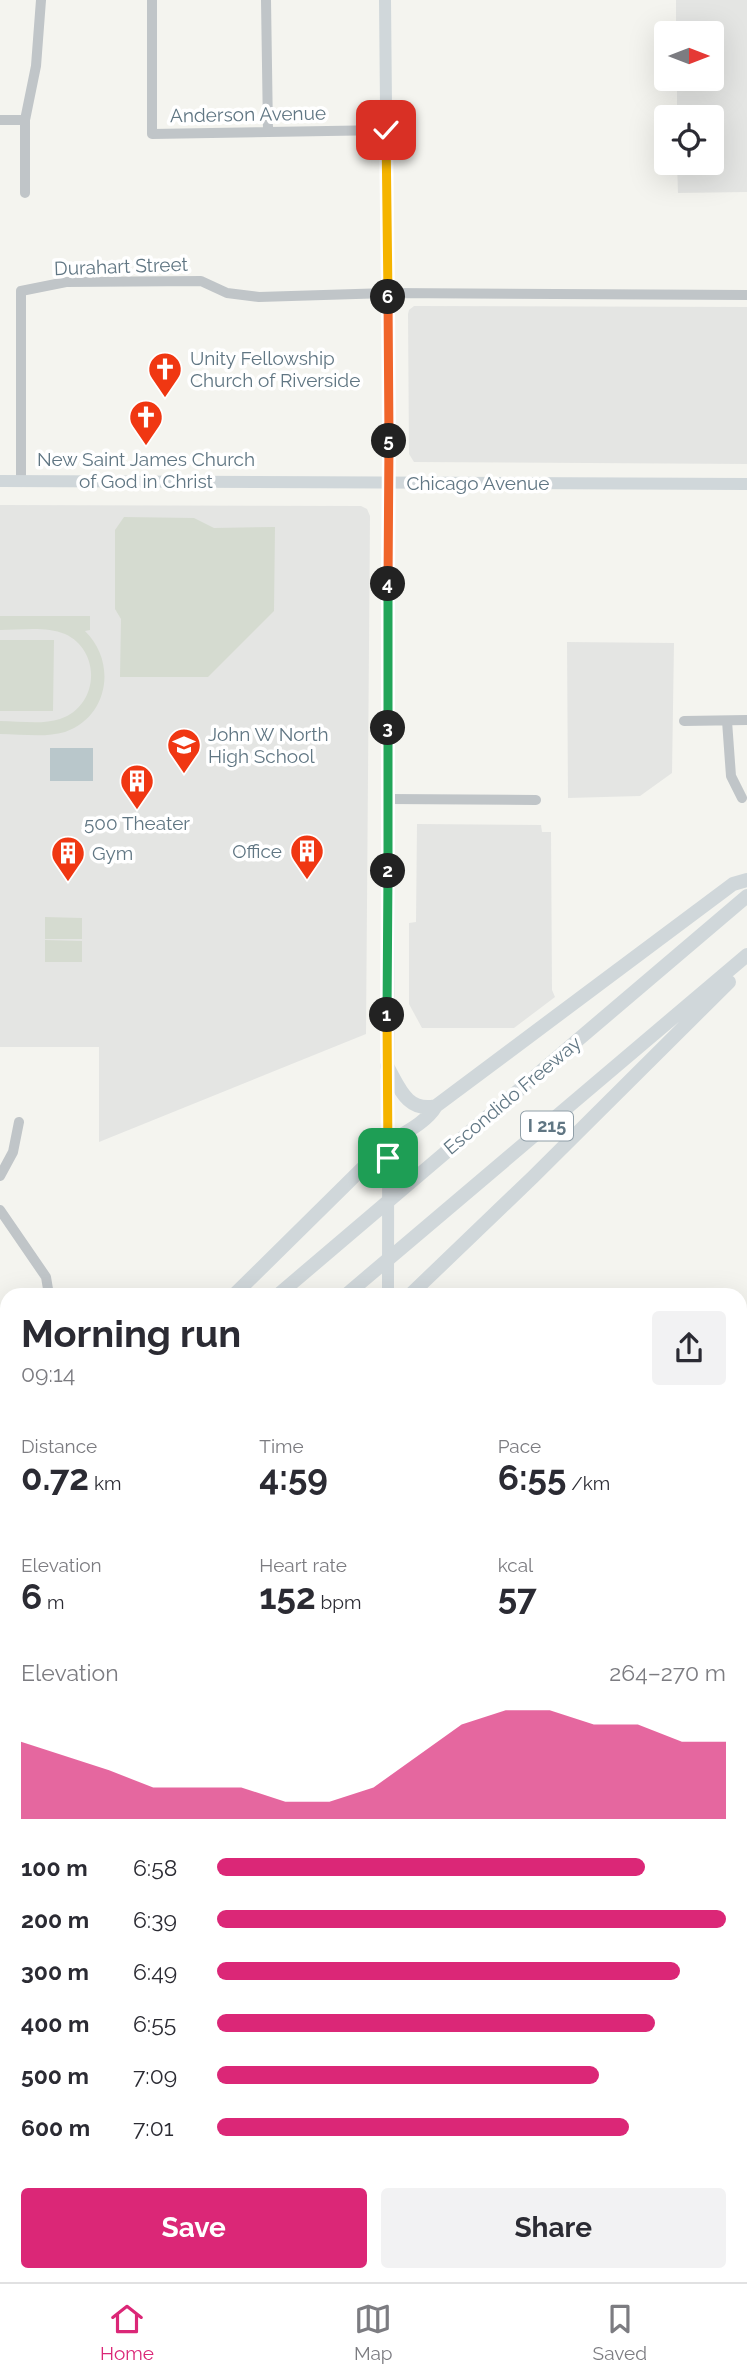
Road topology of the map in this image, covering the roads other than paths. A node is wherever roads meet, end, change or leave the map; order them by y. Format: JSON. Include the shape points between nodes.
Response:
{"nodes":[{"id":1,"x":41,"y":0,"type":"edge"},
{"id":2,"x":152,"y":0,"type":"edge"},
{"id":3,"x":265,"y":0,"type":"edge"},
{"id":4,"x":386,"y":0,"type":"edge"},
{"id":5,"x":0,"y":120,"type":"edge"},
{"id":6,"x":25,"y":120,"type":"junction"},
{"id":7,"x":386,"y":130,"type":"junction"},
{"id":8,"x":268,"y":131,"type":"junction"},
{"id":9,"x":25,"y":193,"type":"dead end"},
{"id":10,"x":388,"y":293,"type":"junction"},
{"id":11,"x":747,"y":295,"type":"edge"},
{"id":12,"x":0,"y":481,"type":"edge"},
{"id":13,"x":22,"y":481,"type":"junction"},
{"id":14,"x":388,"y":483,"type":"junction"},
{"id":15,"x":747,"y":484,"type":"edge"},
{"id":16,"x":727,"y":720,"type":"junction"},
{"id":17,"x":747,"y":720,"type":"edge"},
{"id":18,"x":684,"y":721,"type":"dead end"},
{"id":19,"x":742,"y":798,"type":"dead end"},
{"id":20,"x":388,"y":799,"type":"junction"},
{"id":21,"x":536,"y":800,"type":"dead end"},
{"id":22,"x":747,"y":880,"type":"edge"},
{"id":23,"x":747,"y":896,"type":"edge"},
{"id":24,"x":747,"y":955,"type":"edge"},
{"id":25,"x":747,"y":964,"type":"edge"},
{"id":26,"x":387,"y":1066,"type":"junction"},
{"id":27,"x":436,"y":1106,"type":"junction"},
{"id":28,"x":19,"y":1122,"type":"dead end"},
{"id":29,"x":388,"y":1151,"type":"junction"},
{"id":30,"x":0,"y":1176,"type":"edge"},
{"id":31,"x":0,"y":1210,"type":"edge"},
{"id":32,"x":48,"y":1288,"type":"edge"},
{"id":33,"x":241,"y":1288,"type":"edge"},
{"id":34,"x":286,"y":1288,"type":"edge"},
{"id":35,"x":354,"y":1288,"type":"edge"},
{"id":36,"x":388,"y":1288,"type":"edge"},
{"id":37,"x":417,"y":1288,"type":"edge"}],
"edges":[{"from":1,"to":6,"type":"street","via":[[36,66]]},
{"from":2,"to":8,"type":"street","name":"Anderson Avenue","via":[[152,134]]},
{"from":3,"to":8,"type":"street"},
{"from":4,"to":7,"type":"main road"},
{"from":5,"to":6,"type":"street"},
{"from":6,"to":9,"type":"street"},
{"from":7,"to":8,"type":"street","name":"Anderson Avenue"},
{"from":7,"to":10,"type":"main road"},
{"from":10,"to":11,"type":"street","name":"Durahart Street"},
{"from":10,"to":13,"type":"street","name":"Durahart Street","via":[[259,297],[227,293],[201,281],[66,282],[21,291]]},
{"from":10,"to":14,"type":"main road"},
{"from":12,"to":13,"type":"main road","name":"Chicago Avenue"},
{"from":13,"to":14,"type":"main road","name":"Chicago Avenue"},
{"from":14,"to":15,"type":"main road","name":"Chicago Avenue"},
{"from":14,"to":20,"type":"main road"},
{"from":16,"to":17,"type":"street"},
{"from":16,"to":18,"type":"street"},
{"from":16,"to":19,"type":"street","via":[[731,776]]},
{"from":20,"to":21,"type":"street"},
{"from":20,"to":26,"type":"main road"},
{"from":22,"to":27,"type":"highway","via":[[733,884]]},
{"from":23,"to":34,"type":"highway","name":"Escondido Freeway","number":"I 215"},
{"from":24,"to":35,"type":"highway","number":"I 215"},
{"from":25,"to":37,"type":"highway"},
{"from":26,"to":27,"type":"highway","via":[[411,1103],[426,1109]]},
{"from":26,"to":29,"type":"main road"},
{"from":27,"to":29,"type":"highway"},
{"from":28,"to":30,"type":"street","via":[[13,1152]]},
{"from":29,"to":33,"type":"highway"},
{"from":29,"to":36,"type":"main road"},
{"from":31,"to":32,"type":"street","via":[[46,1277]]}]}
